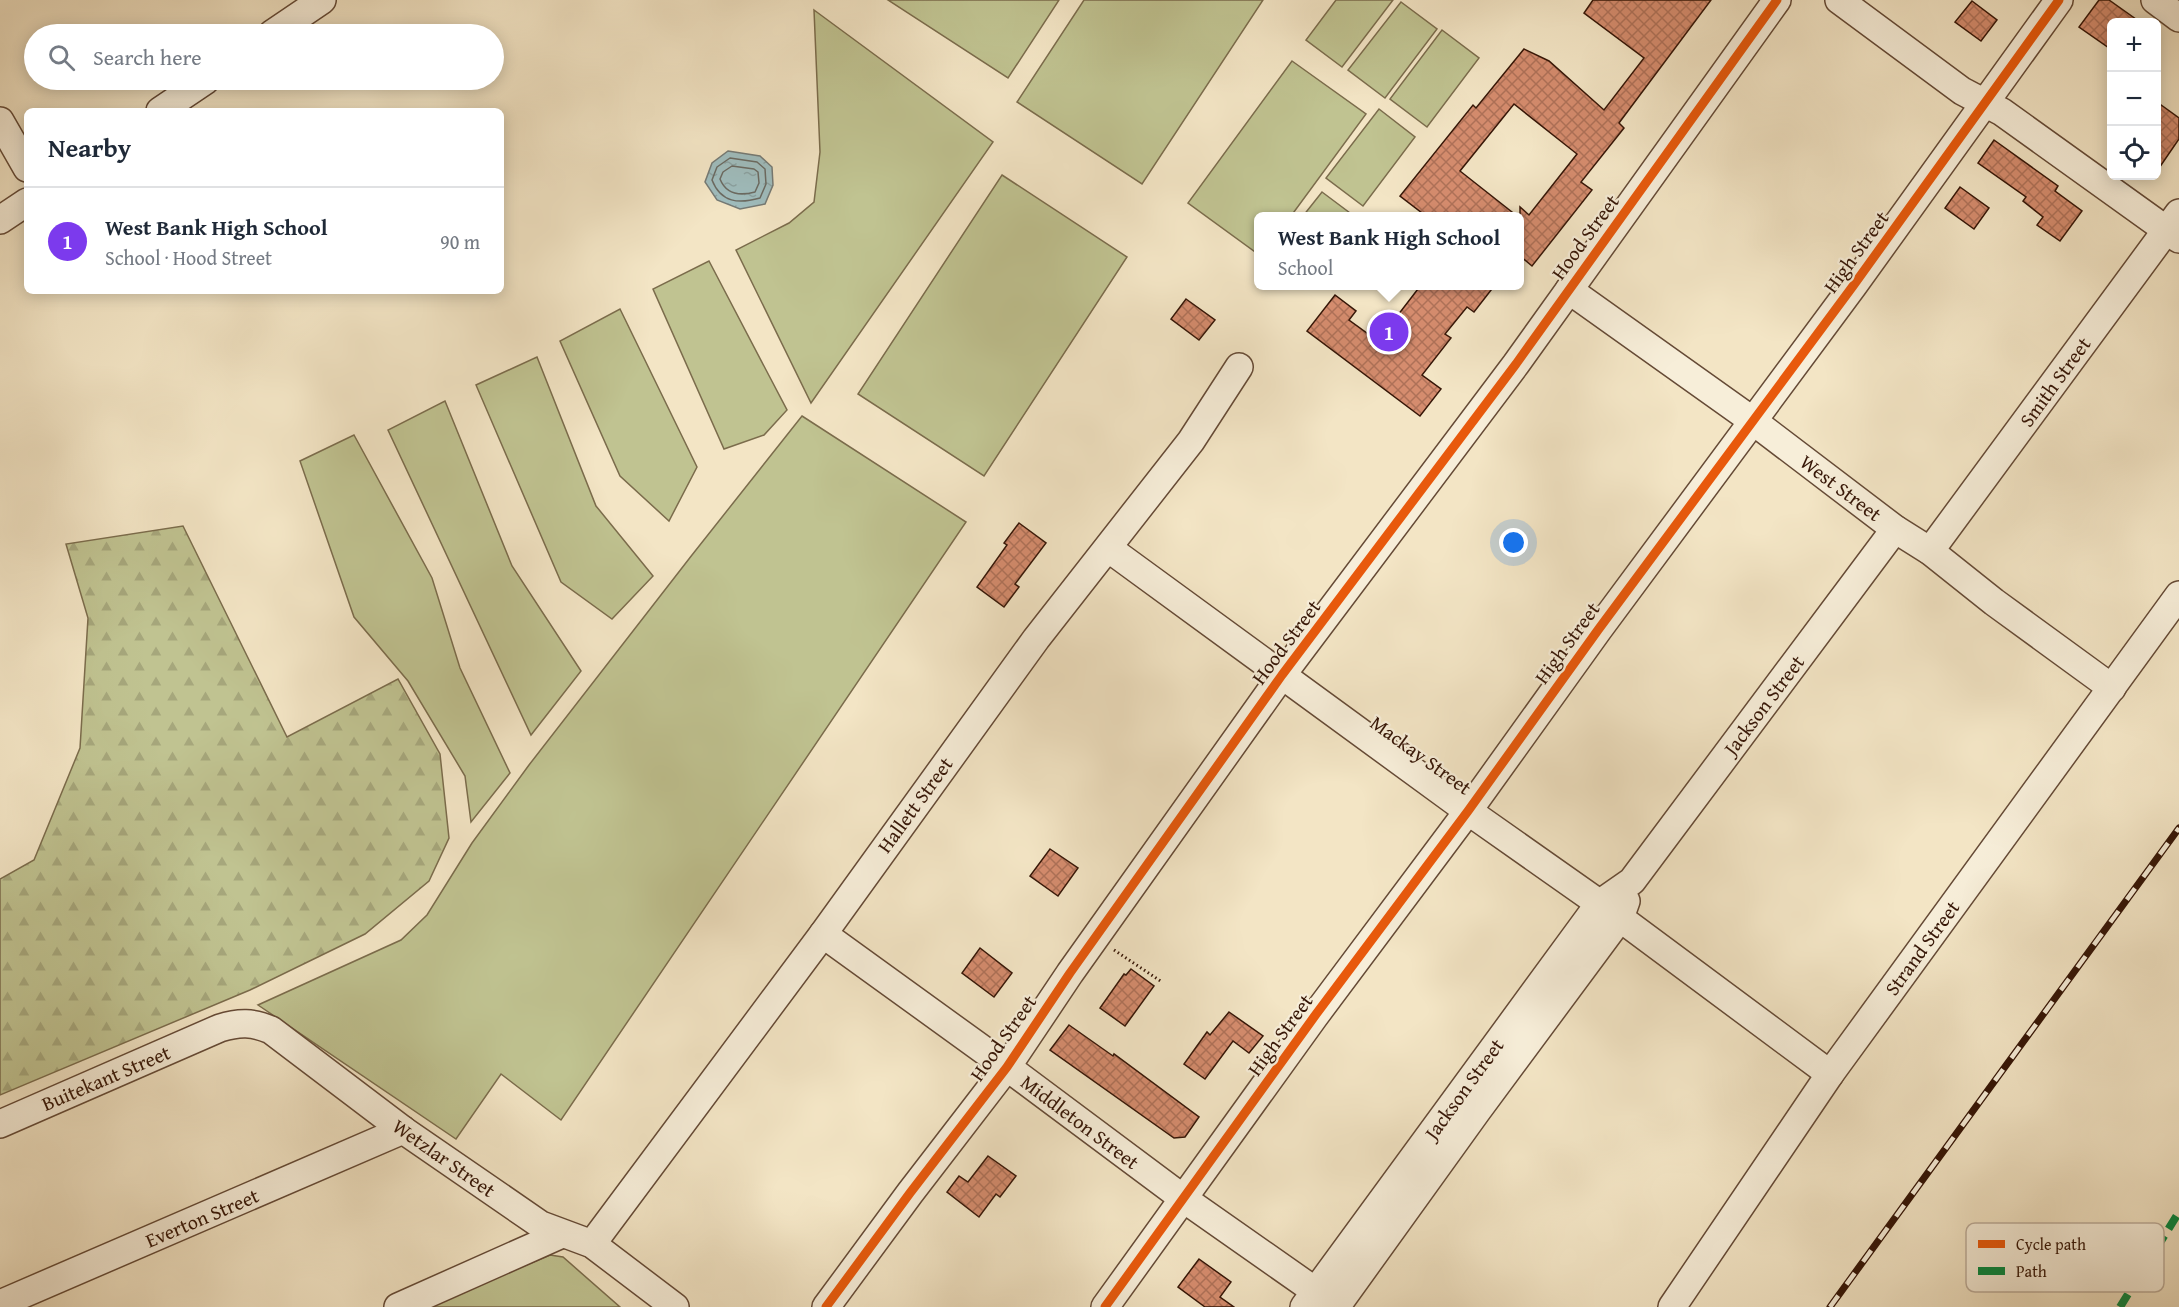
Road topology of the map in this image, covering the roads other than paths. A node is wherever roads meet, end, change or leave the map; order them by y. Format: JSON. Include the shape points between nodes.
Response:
{"nodes":[{"id":1,"x":322,"y":0,"type":"edge"},
{"id":2,"x":1776,"y":0,"type":"edge"},
{"id":3,"x":1839,"y":0,"type":"edge"},
{"id":4,"x":2059,"y":0,"type":"edge"},
{"id":5,"x":2155,"y":0,"type":"edge"},
{"id":6,"x":2179,"y":18,"type":"edge"},
{"id":7,"x":287,"y":24,"type":"edge"},
{"id":8,"x":191,"y":90,"type":"edge"},
{"id":9,"x":1985,"y":105,"type":"junction"},
{"id":10,"x":164,"y":108,"type":"edge"},
{"id":11,"x":0,"y":121,"type":"edge"},
{"id":12,"x":24,"y":163,"type":"edge"},
{"id":13,"x":24,"y":204,"type":"edge"},
{"id":14,"x":0,"y":220,"type":"edge"},
{"id":15,"x":2175,"y":227,"type":"edge"},
{"id":16,"x":1569,"y":290,"type":"junction"},
{"id":17,"x":1239,"y":367,"type":"dead end"},
{"id":18,"x":1753,"y":421,"type":"junction"},
{"id":19,"x":1895,"y":529,"type":"junction"},
{"id":20,"x":1108,"y":548,"type":"junction"},
{"id":21,"x":1930,"y":551,"type":"junction"},
{"id":22,"x":2179,"y":595,"type":"edge"},
{"id":23,"x":1282,"y":675,"type":"junction"},
{"id":24,"x":2112,"y":688,"type":"junction"},
{"id":25,"x":1468,"y":811,"type":"junction"},
{"id":26,"x":1610,"y":911,"type":"junction"},
{"id":27,"x":823,"y":934,"type":"junction"},
{"id":28,"x":212,"y":1032,"type":"joint"},
{"id":29,"x":1006,"y":1067,"type":"junction"},
{"id":30,"x":1830,"y":1074,"type":"junction"},
{"id":31,"x":0,"y":1124,"type":"edge"},
{"id":32,"x":403,"y":1130,"type":"junction"},
{"id":33,"x":1184,"y":1200,"type":"junction"},
{"id":34,"x":562,"y":1234,"type":"junction"},
{"id":35,"x":592,"y":1244,"type":"junction"},
{"id":36,"x":0,"y":1304,"type":"edge"},
{"id":37,"x":1326,"y":1304,"type":"edge"},
{"id":38,"x":398,"y":1307,"type":"edge"},
{"id":39,"x":675,"y":1307,"type":"edge"},
{"id":40,"x":826,"y":1307,"type":"edge"},
{"id":41,"x":1105,"y":1307,"type":"edge"},
{"id":42,"x":1672,"y":1307,"type":"edge"}],
"edges":[{"from":1,"to":7,"type":"street"},
{"from":2,"to":16,"type":"street","name":"Hood Street"},
{"from":3,"to":9,"type":"street"},
{"from":4,"to":9,"type":"street","name":"High Street"},
{"from":5,"to":6,"type":"street"},
{"from":8,"to":10,"type":"street"},
{"from":9,"to":15,"type":"street","via":[[2002,112]]},
{"from":9,"to":18,"type":"street","name":"High Street"},
{"from":11,"to":12,"type":"street"},
{"from":13,"to":14,"type":"street"},
{"from":15,"to":21,"type":"street","name":"Smith Street"},
{"from":16,"to":18,"type":"street","name":"West Street"},
{"from":16,"to":23,"type":"street","name":"Hood Street"},
{"from":17,"to":20,"type":"street","name":"Hallett Street","via":[[1191,441]]},
{"from":18,"to":19,"type":"street","name":"West Street"},
{"from":18,"to":25,"type":"street","name":"High Street"},
{"from":19,"to":21,"type":"street","name":"West Street"},
{"from":19,"to":26,"type":"street","name":"Jackson Street"},
{"from":20,"to":23,"type":"street","name":"Mackay Street"},
{"from":20,"to":27,"type":"street","name":"Hallett Street","via":[[1036,639]]},
{"from":21,"to":24,"type":"street","name":"West Street"},
{"from":22,"to":24,"type":"street","name":"Strand Street"},
{"from":23,"to":25,"type":"street","name":"Mackay Street"},
{"from":23,"to":29,"type":"street","name":"Hood Street"},
{"from":24,"to":30,"type":"street","name":"Strand Street"},
{"from":25,"to":26,"type":"street","name":"Mackay Street"},
{"from":25,"to":33,"type":"street","name":"High Street","via":[[1320,1008]]},
{"from":26,"to":30,"type":"street","name":"Mackay Street"},
{"from":26,"to":37,"type":"street","name":"Jackson Street","via":[[1470,1121]]},
{"from":27,"to":29,"type":"street","name":"Middleton Street"},
{"from":27,"to":35,"type":"street","name":"Hallett Street"},
{"from":28,"to":31,"type":"street","name":"Buitekant Street"},
{"from":28,"to":32,"type":"street","name":"Wetzlar Street","via":[[250,1023],[271,1030]]},
{"from":29,"to":33,"type":"street","name":"Middleton Street"},
{"from":29,"to":40,"type":"street","name":"Hood Street"},
{"from":30,"to":42,"type":"street","name":"Strand Street"},
{"from":32,"to":34,"type":"street","name":"Wetzlar Street","via":[[541,1225]]},
{"from":32,"to":36,"type":"street","name":"Everton Street"},
{"from":33,"to":37,"type":"street","name":"Middleton Street"},
{"from":33,"to":41,"type":"street","name":"High Street"},
{"from":34,"to":35,"type":"street","name":"Wetzlar Street"},
{"from":34,"to":38,"type":"street"},
{"from":35,"to":39,"type":"street","name":"Wetzlar Street"}]}
